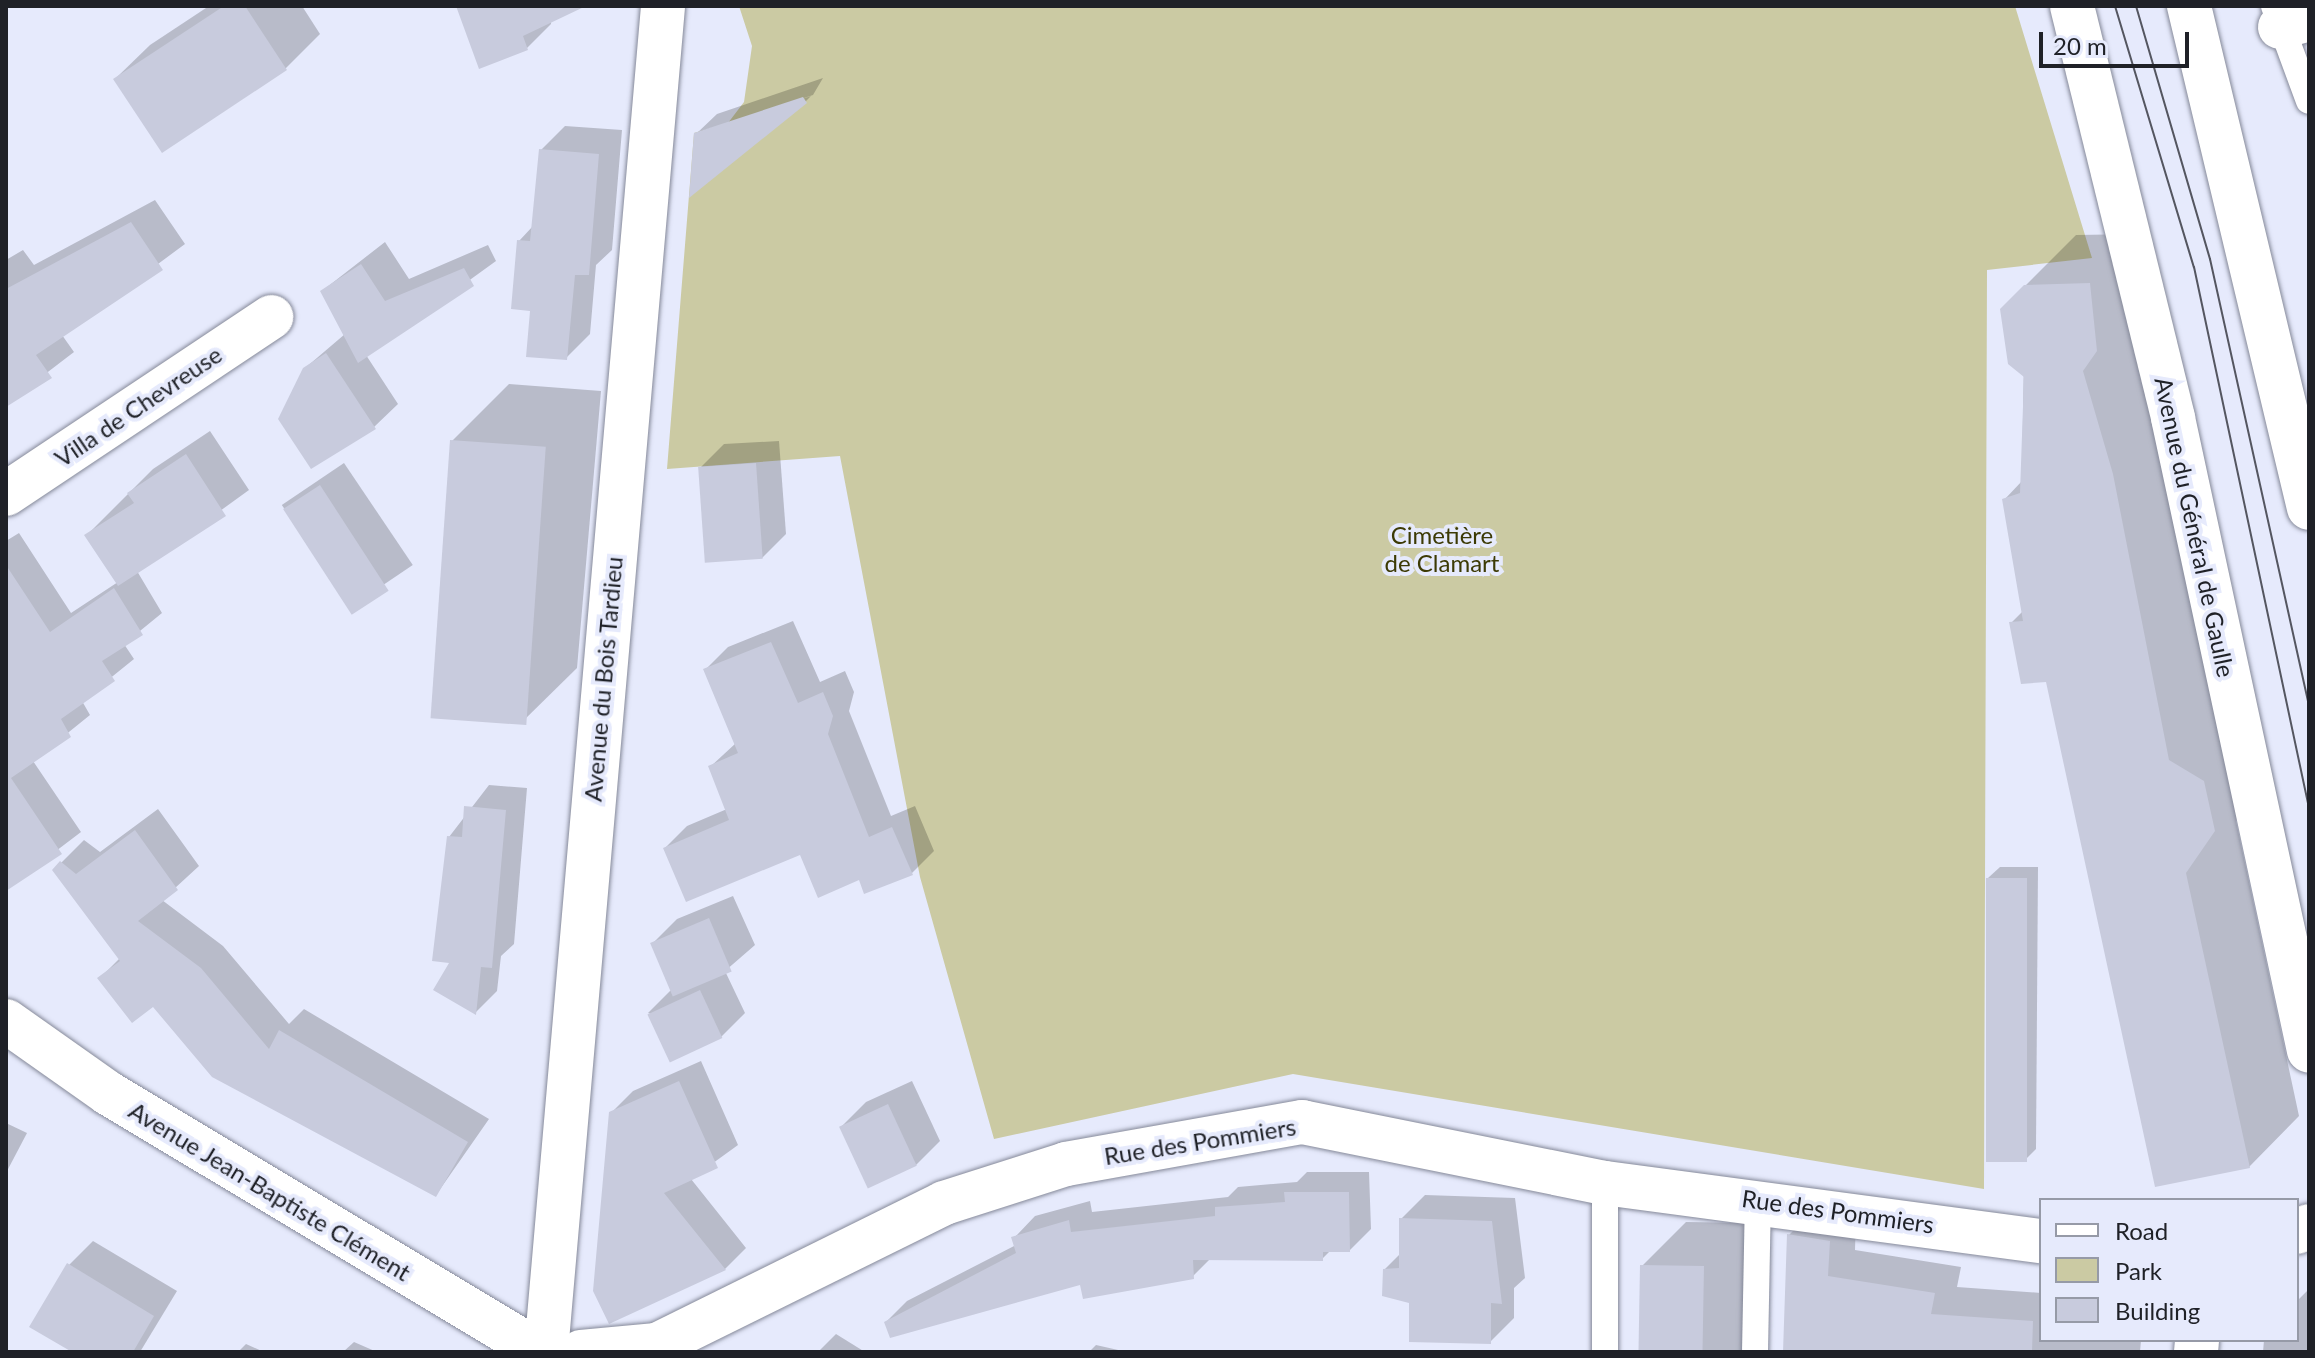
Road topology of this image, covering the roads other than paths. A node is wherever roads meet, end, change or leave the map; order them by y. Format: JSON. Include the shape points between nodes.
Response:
{"nodes":[{"id":1,"x":663,"y":6,"type":"edge"},
{"id":2,"x":2072,"y":6,"type":"edge"},
{"id":3,"x":2189,"y":6,"type":"edge"},
{"id":4,"x":2287,"y":17,"type":"edge"},
{"id":5,"x":2309,"y":101,"type":"edge"},
{"id":6,"x":271,"y":317,"type":"dead end"},
{"id":7,"x":6,"y":494,"type":"edge"},
{"id":8,"x":2309,"y":508,"type":"edge"},
{"id":9,"x":6,"y":1021,"type":"edge"},
{"id":10,"x":2309,"y":1051,"type":"edge"},
{"id":11,"x":1605,"y":1183,"type":"junction"},
{"id":12,"x":1758,"y":1199,"type":"junction"},
{"id":13,"x":2039,"y":1241,"type":"edge"},
{"id":14,"x":543,"y":1352,"type":"edge"},
{"id":15,"x":581,"y":1352,"type":"edge"},
{"id":16,"x":1605,"y":1352,"type":"edge"},
{"id":17,"x":1755,"y":1352,"type":"edge"}],
"edges":[{"from":1,"to":14,"type":"street","name":"Avenue du Bois Tardieu"},
{"from":2,"to":10,"type":"street","name":"Avenue du Général de Gaulle","via":[[2173,418]]},
{"from":3,"to":8,"type":"street"},
{"from":4,"to":5,"type":"lane"},
{"from":6,"to":7,"type":"street","name":"Villa de Chevreuse"},
{"from":9,"to":14,"type":"street","name":"Avenue Jean-Baptiste Clément","via":[[108,1093]]},
{"from":11,"to":12,"type":"street","name":"Rue des Pommiers"},
{"from":11,"to":15,"type":"street","name":"Rue des Pommiers","via":[[1302,1122],[1184,1138],[944,1203],[657,1345]]},
{"from":11,"to":16,"type":"lane"},
{"from":12,"to":13,"type":"street","name":"Rue des Pommiers"},
{"from":12,"to":17,"type":"lane"}]}
